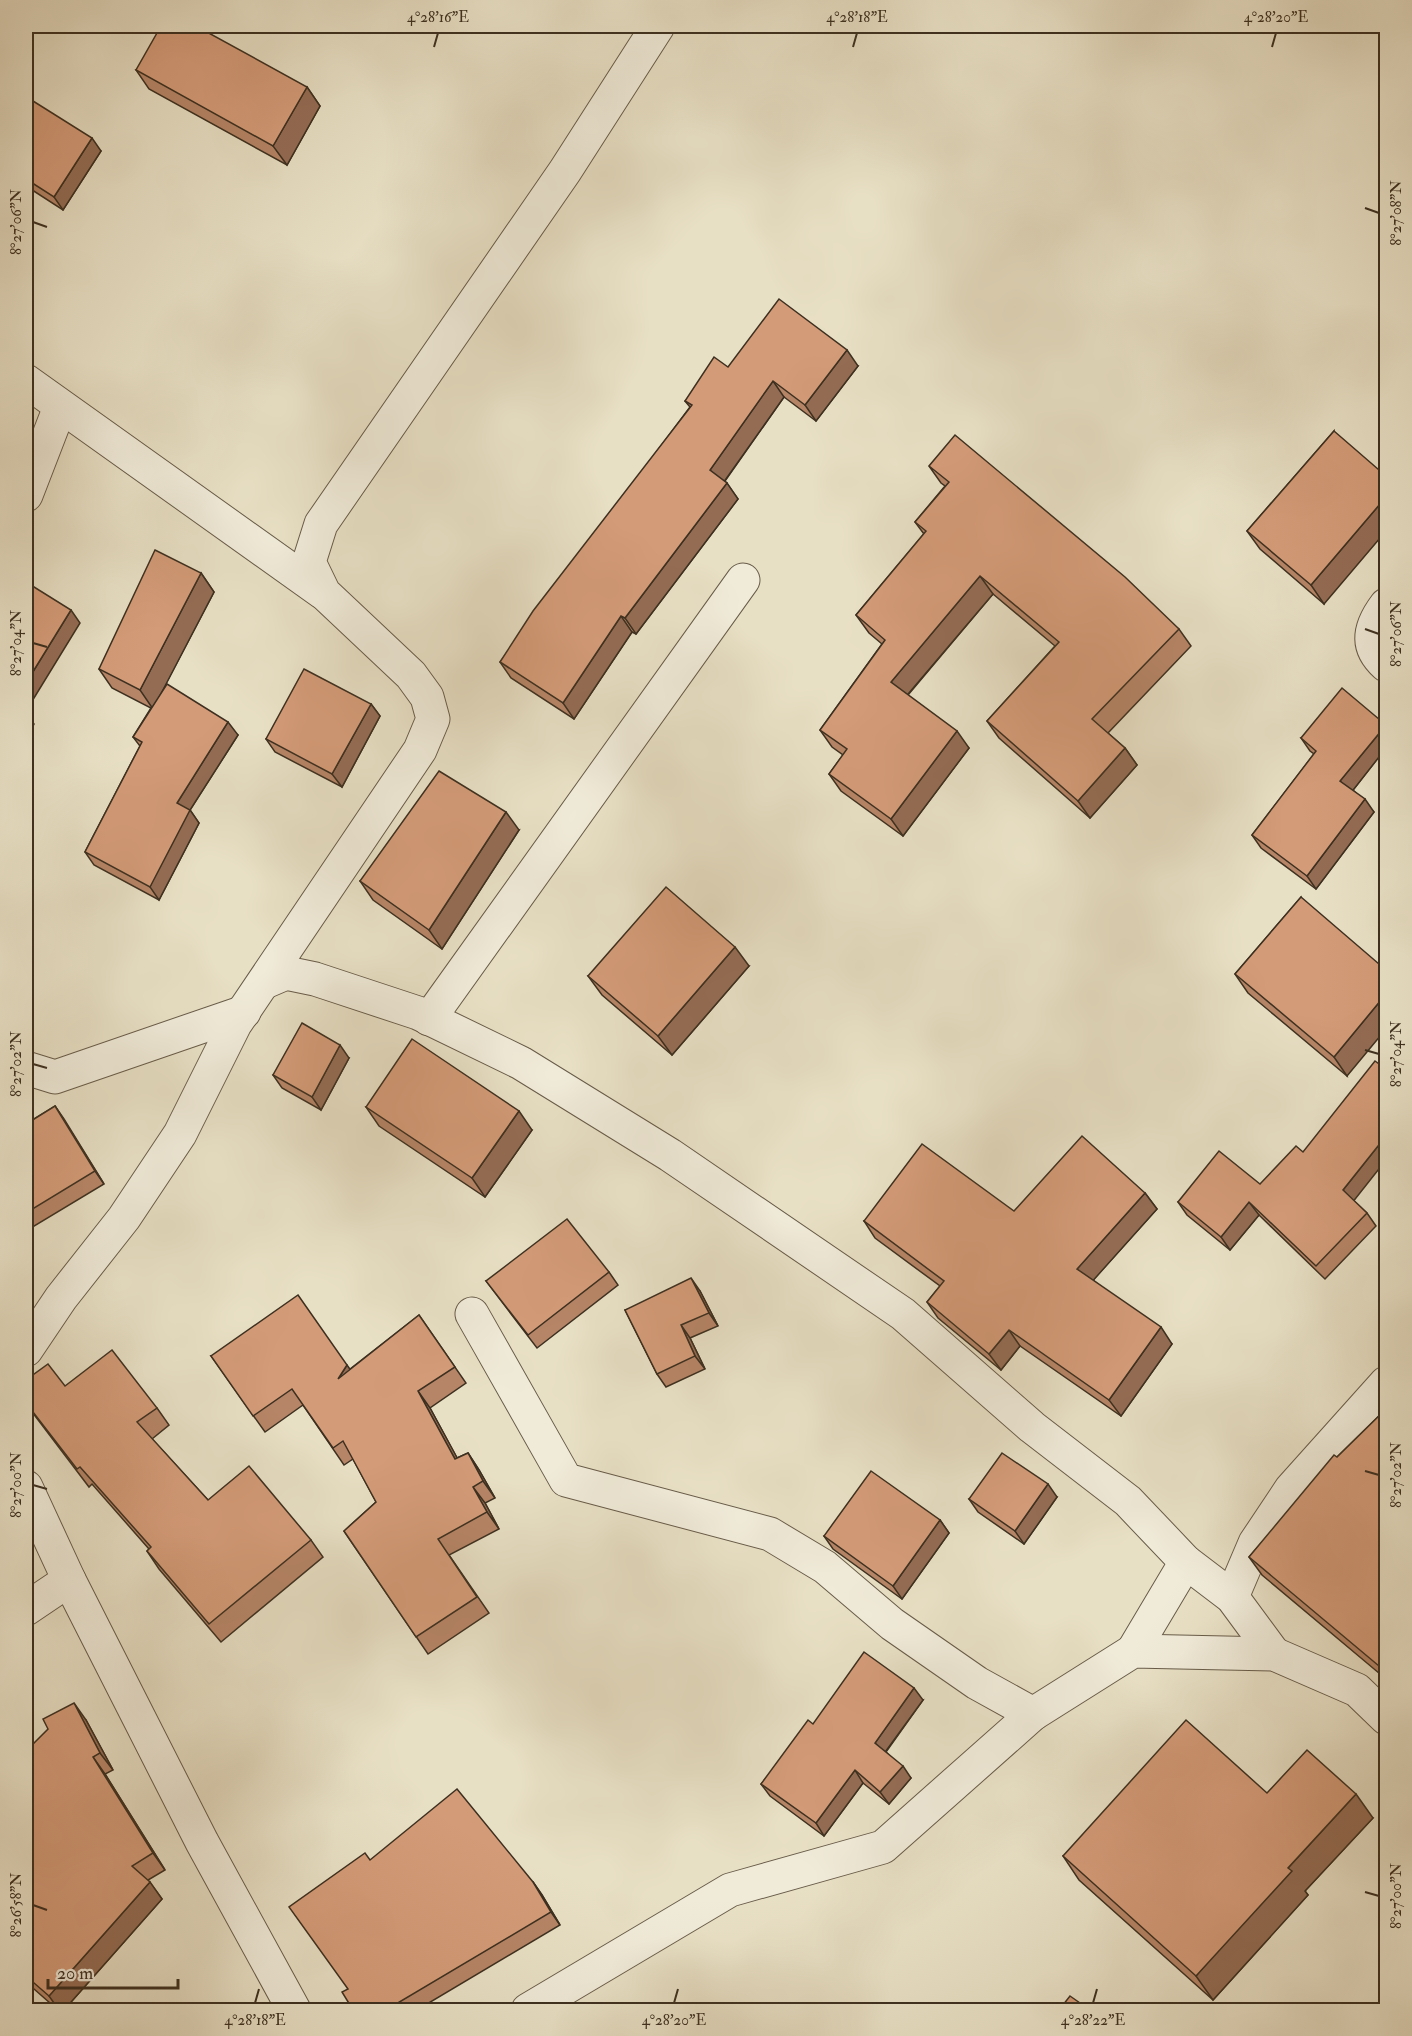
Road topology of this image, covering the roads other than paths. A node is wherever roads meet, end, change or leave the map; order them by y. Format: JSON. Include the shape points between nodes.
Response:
{"nodes":[{"id":1,"x":649,"y":28,"type":"edge"},
{"id":2,"x":26,"y":381,"type":"edge"},
{"id":3,"x":60,"y":406,"type":"junction"},
{"id":4,"x":26,"y":495,"type":"edge"},
{"id":5,"x":743,"y":580,"type":"dead end"},
{"id":6,"x":324,"y":593,"type":"junction"},
{"id":7,"x":1386,"y":605,"type":"edge"},
{"id":8,"x":1386,"y":665,"type":"edge"},
{"id":9,"x":265,"y":982,"type":"junction"},
{"id":10,"x":244,"y":1012,"type":"junction"},
{"id":11,"x":429,"y":1019,"type":"junction"},
{"id":12,"x":26,"y":1068,"type":"edge"},
{"id":13,"x":472,"y":1314,"type":"dead end"},
{"id":14,"x":26,"y":1350,"type":"edge"},
{"id":15,"x":1386,"y":1383,"type":"edge"},
{"id":16,"x":26,"y":1487,"type":"edge"},
{"id":17,"x":1186,"y":1562,"type":"junction"},
{"id":18,"x":69,"y":1580,"type":"junction"},
{"id":19,"x":1232,"y":1597,"type":"junction"},
{"id":20,"x":26,"y":1610,"type":"edge"},
{"id":21,"x":1133,"y":1651,"type":"junction"},
{"id":22,"x":1274,"y":1654,"type":"junction"},
{"id":23,"x":1032,"y":1714,"type":"junction"},
{"id":24,"x":1386,"y":1718,"type":"edge"},
{"id":25,"x":294,"y":2010,"type":"edge"},
{"id":26,"x":528,"y":2010,"type":"edge"}],
"edges":[{"from":1,"to":6,"type":"street","via":[[559,180],[321,524],[309,562]]},
{"from":2,"to":3,"type":"street"},
{"from":3,"to":4,"type":"street"},
{"from":3,"to":6,"type":"street"},
{"from":5,"to":11,"type":"street"},
{"from":6,"to":9,"type":"street","via":[[411,675],[427,697],[433,719],[420,750]]},
{"from":7,"to":8,"type":"street","via":[[1372,622],[1372,640],[1378,657]]},
{"from":9,"to":10,"type":"street"},
{"from":9,"to":11,"type":"street","via":[[286,974],[315,979]]},
{"from":10,"to":12,"type":"street","via":[[55,1077]]},
{"from":10,"to":14,"type":"street","via":[[180,1134],[124,1218]]},
{"from":11,"to":17,"type":"street","via":[[521,1064],[670,1155],[903,1314],[1032,1426],[1128,1501]]},
{"from":13,"to":23,"type":"street","via":[[566,1480],[770,1534],[825,1567],[892,1624],[949,1664]]},
{"from":15,"to":19,"type":"street","via":[[1291,1489],[1255,1543]]},
{"from":16,"to":18,"type":"street"},
{"from":17,"to":19,"type":"street"},
{"from":17,"to":21,"type":"street"},
{"from":18,"to":20,"type":"street"},
{"from":18,"to":25,"type":"street","via":[[202,1842]]},
{"from":19,"to":22,"type":"street"},
{"from":21,"to":22,"type":"street"},
{"from":21,"to":23,"type":"street"},
{"from":22,"to":24,"type":"street","via":[[1358,1690]]},
{"from":23,"to":26,"type":"street","via":[[883,1847],[730,1890]]}]}
